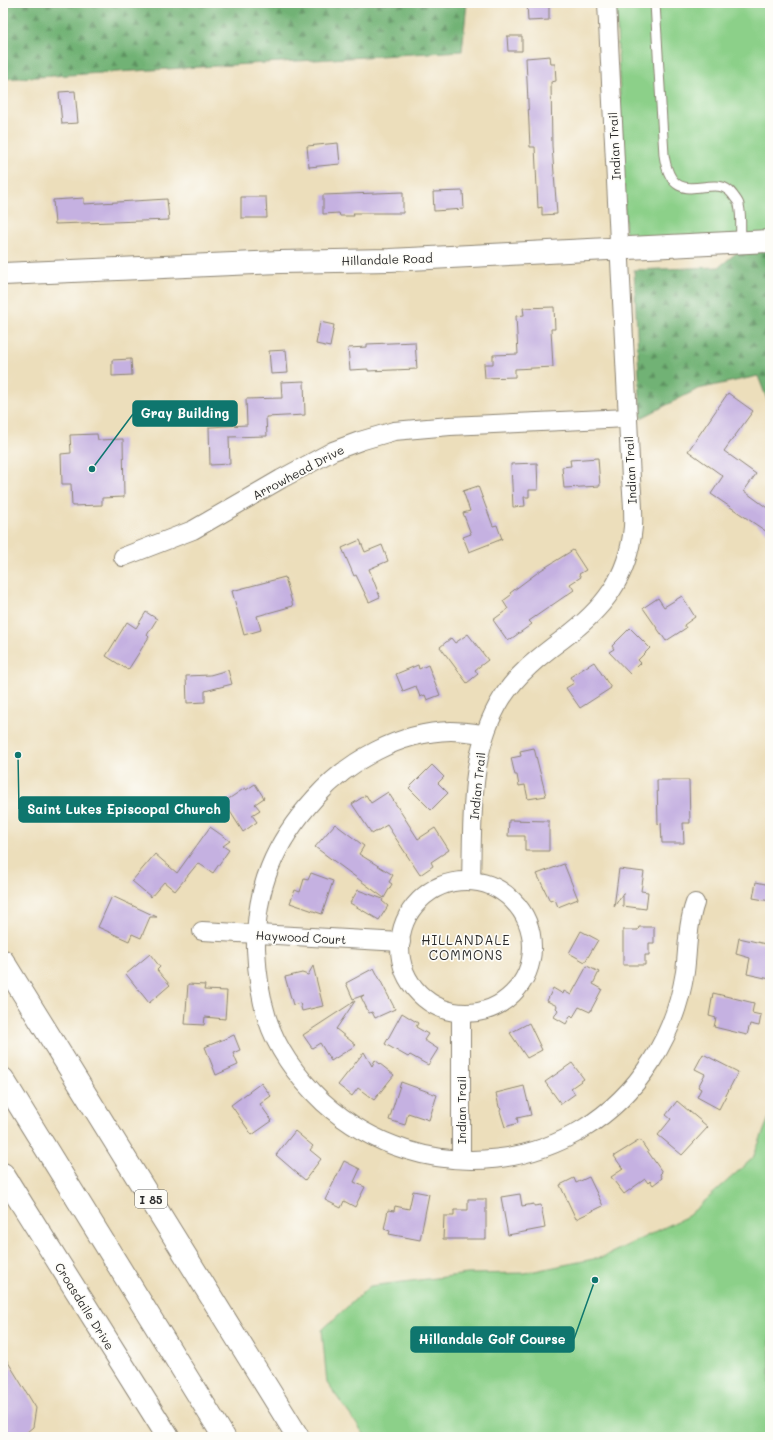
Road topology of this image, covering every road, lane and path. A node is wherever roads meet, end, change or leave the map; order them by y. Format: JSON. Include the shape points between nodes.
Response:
{"nodes":[{"id":1,"x":607,"y":3,"type":"edge"},
{"id":2,"x":655,"y":3,"type":"edge"},
{"id":3,"x":770,"y":241,"type":"edge"},
{"id":4,"x":741,"y":242,"type":"junction"},
{"id":5,"x":619,"y":248,"type":"junction"},
{"id":6,"x":3,"y":274,"type":"edge"},
{"id":7,"x":628,"y":418,"type":"junction"},
{"id":8,"x":123,"y":557,"type":"dead end"},
{"id":9,"x":484,"y":734,"type":"junction"},
{"id":10,"x":471,"y":881,"type":"junction"},
{"id":11,"x":695,"y":903,"type":"dead end"},
{"id":12,"x":202,"y":931,"type":"dead end"},
{"id":13,"x":256,"y":935,"type":"junction"},
{"id":14,"x":401,"y":942,"type":"junction"},
{"id":15,"x":3,"y":961,"type":"edge"},
{"id":16,"x":461,"y":1013,"type":"junction"},
{"id":17,"x":3,"y":1079,"type":"edge"},
{"id":18,"x":461,"y":1159,"type":"junction"},
{"id":19,"x":3,"y":1174,"type":"edge"},
{"id":20,"x":168,"y":1437,"type":"edge"},
{"id":21,"x":224,"y":1437,"type":"edge"},
{"id":22,"x":298,"y":1437,"type":"edge"}],
"edges":[{"from":1,"to":5,"type":"street","name":"Indian Trail"},
{"from":2,"to":4,"type":"lane","via":[[667,169],[670,177],[681,187],[718,186],[731,192],[739,204]]},
{"from":3,"to":4,"type":"main road","name":"Hillandale Road"},
{"from":4,"to":5,"type":"main road","name":"Hillandale Road"},
{"from":5,"to":6,"type":"main road","name":"Hillandale Road","via":[[390,260]]},
{"from":5,"to":7,"type":"street","name":"Indian Trail"},
{"from":7,"to":8,"type":"street","name":"Arrowhead Drive","via":[[394,431],[333,451],[193,530]]},
{"from":7,"to":9,"type":"street","name":"Indian Trail","via":[[633,526],[629,549],[615,585],[588,620],[532,662],[517,678],[502,698]]},
{"from":9,"to":10,"type":"street","name":"Indian Trail","via":[[476,771]]},
{"from":9,"to":13,"type":"street","via":[[434,732],[396,742],[358,760],[323,789],[302,811],[282,839],[269,866],[261,890]]},
{"from":10,"to":14,"type":"street","via":[[446,884],[429,892],[409,914],[403,927]]},
{"from":10,"to":16,"type":"street","via":[[486,884],[511,898],[528,923],[532,937],[532,952],[523,980],[509,997],[490,1009]]},
{"from":11,"to":18,"type":"street","via":[[691,915],[685,974],[666,1036],[630,1091],[583,1130],[558,1143],[532,1152],[496,1158]]},
{"from":12,"to":13,"type":"street","name":"Haywood Court"},
{"from":13,"to":14,"type":"street","name":"Haywood Court"},
{"from":13,"to":18,"type":"street","via":[[257,966],[267,1020],[294,1071],[310,1089],[359,1130],[424,1156]]},
{"from":14,"to":16,"type":"street","via":[[401,957],[405,971],[421,995],[446,1010]]},
{"from":15,"to":22,"type":"main road","number":"I 85"},
{"from":16,"to":18,"type":"street","name":"Indian Trail"},
{"from":17,"to":21,"type":"main road"},
{"from":19,"to":20,"type":"main road","name":"Croasdaile Drive"}]}
